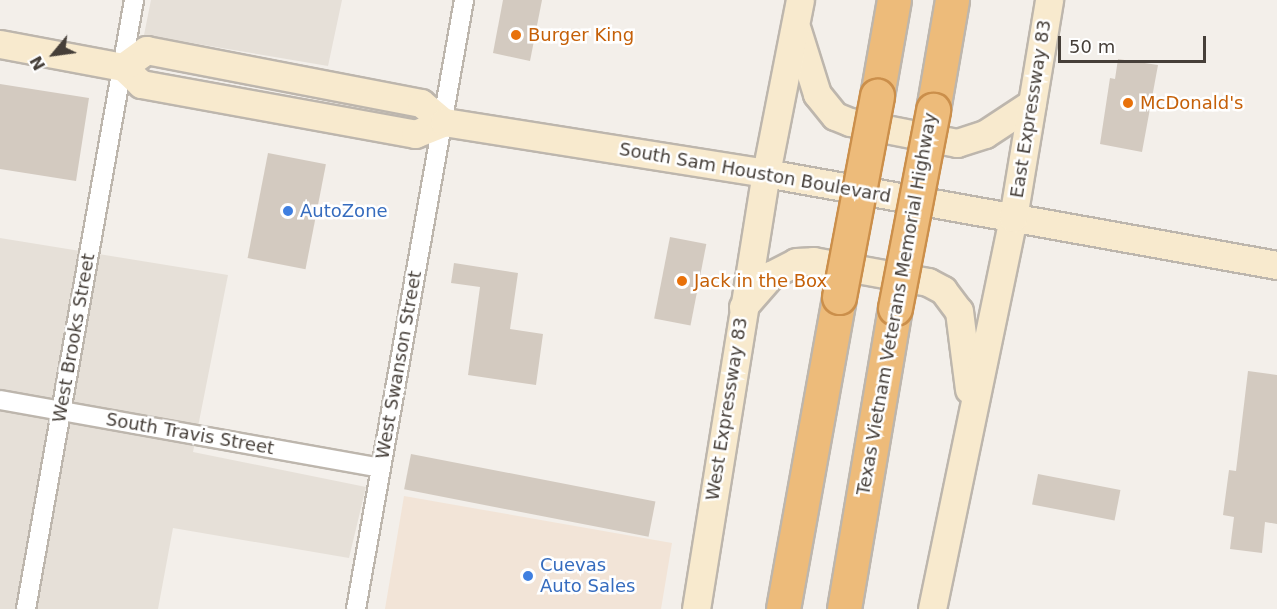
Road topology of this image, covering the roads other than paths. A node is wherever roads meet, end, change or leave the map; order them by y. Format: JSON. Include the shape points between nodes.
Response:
{"nodes":[{"id":1,"x":134,"y":0,"type":"edge"},
{"id":2,"x":464,"y":0,"type":"edge"},
{"id":3,"x":894,"y":0,"type":"edge"},
{"id":4,"x":952,"y":0,"type":"edge"},
{"id":5,"x":1049,"y":0,"type":"edge"},
{"id":6,"x":798,"y":13,"type":"edge"},
{"id":7,"x":0,"y":45,"type":"edge"},
{"id":8,"x":123,"y":67,"type":"junction"},
{"id":9,"x":1032,"y":103,"type":"junction"},
{"id":10,"x":444,"y":122,"type":"junction"},
{"id":11,"x":766,"y":173,"type":"junction"},
{"id":12,"x":1013,"y":218,"type":"junction"},
{"id":13,"x":1277,"y":265,"type":"edge"},
{"id":14,"x":743,"y":308,"type":"junction"},
{"id":15,"x":0,"y":400,"type":"edge"},
{"id":16,"x":61,"y":412,"type":"junction"},
{"id":17,"x":972,"y":414,"type":"junction"},
{"id":18,"x":380,"y":468,"type":"junction"},
{"id":19,"x":26,"y":609,"type":"edge"},
{"id":20,"x":356,"y":609,"type":"edge"},
{"id":21,"x":696,"y":609,"type":"edge"},
{"id":22,"x":783,"y":609,"type":"edge"},
{"id":23,"x":844,"y":609,"type":"edge"},
{"id":24,"x":932,"y":609,"type":"edge"}],
"edges":[{"from":1,"to":8,"type":"street","name":"West Brooks Street"},
{"from":2,"to":10,"type":"street","name":"West Swanson Street"},
{"from":3,"to":22,"type":"highway","bridge":true},
{"from":4,"to":23,"type":"highway","name":"Texas Vietnam Veterans Memorial Highway","bridge":true},
{"from":5,"to":9,"type":"main road","name":"East Expressway 83"},
{"from":6,"to":9,"type":"main road","via":[[817,94],[835,116],[850,122],[957,143],[985,134]]},
{"from":6,"to":11,"type":"main road"},
{"from":7,"to":8,"type":"main road"},
{"from":8,"to":10,"type":"main road","via":[[141,84],[415,134]]},
{"from":8,"to":16,"type":"street","name":"West Brooks Street"},
{"from":9,"to":12,"type":"main road","name":"East Expressway 83"},
{"from":10,"to":11,"type":"main road","name":"South Sam Houston Boulevard"},
{"from":10,"to":18,"type":"street","name":"West Swanson Street"},
{"from":11,"to":12,"type":"main road","name":"South Sam Houston Boulevard"},
{"from":11,"to":14,"type":"main road","name":"West Expressway 83"},
{"from":12,"to":13,"type":"main road","name":"South Sam Houston Boulevard"},
{"from":12,"to":17,"type":"main road"},
{"from":14,"to":17,"type":"main road","via":[[771,275],[796,262],[813,261],[928,282],[943,290],[959,311]]},
{"from":14,"to":21,"type":"main road","name":"West Expressway 83"},
{"from":15,"to":16,"type":"street","name":"South Travis Street"},
{"from":16,"to":18,"type":"street","name":"South Travis Street"},
{"from":16,"to":19,"type":"street","name":"West Brooks Street"},
{"from":17,"to":24,"type":"main road"},
{"from":18,"to":20,"type":"street","name":"West Swanson Street"}]}
